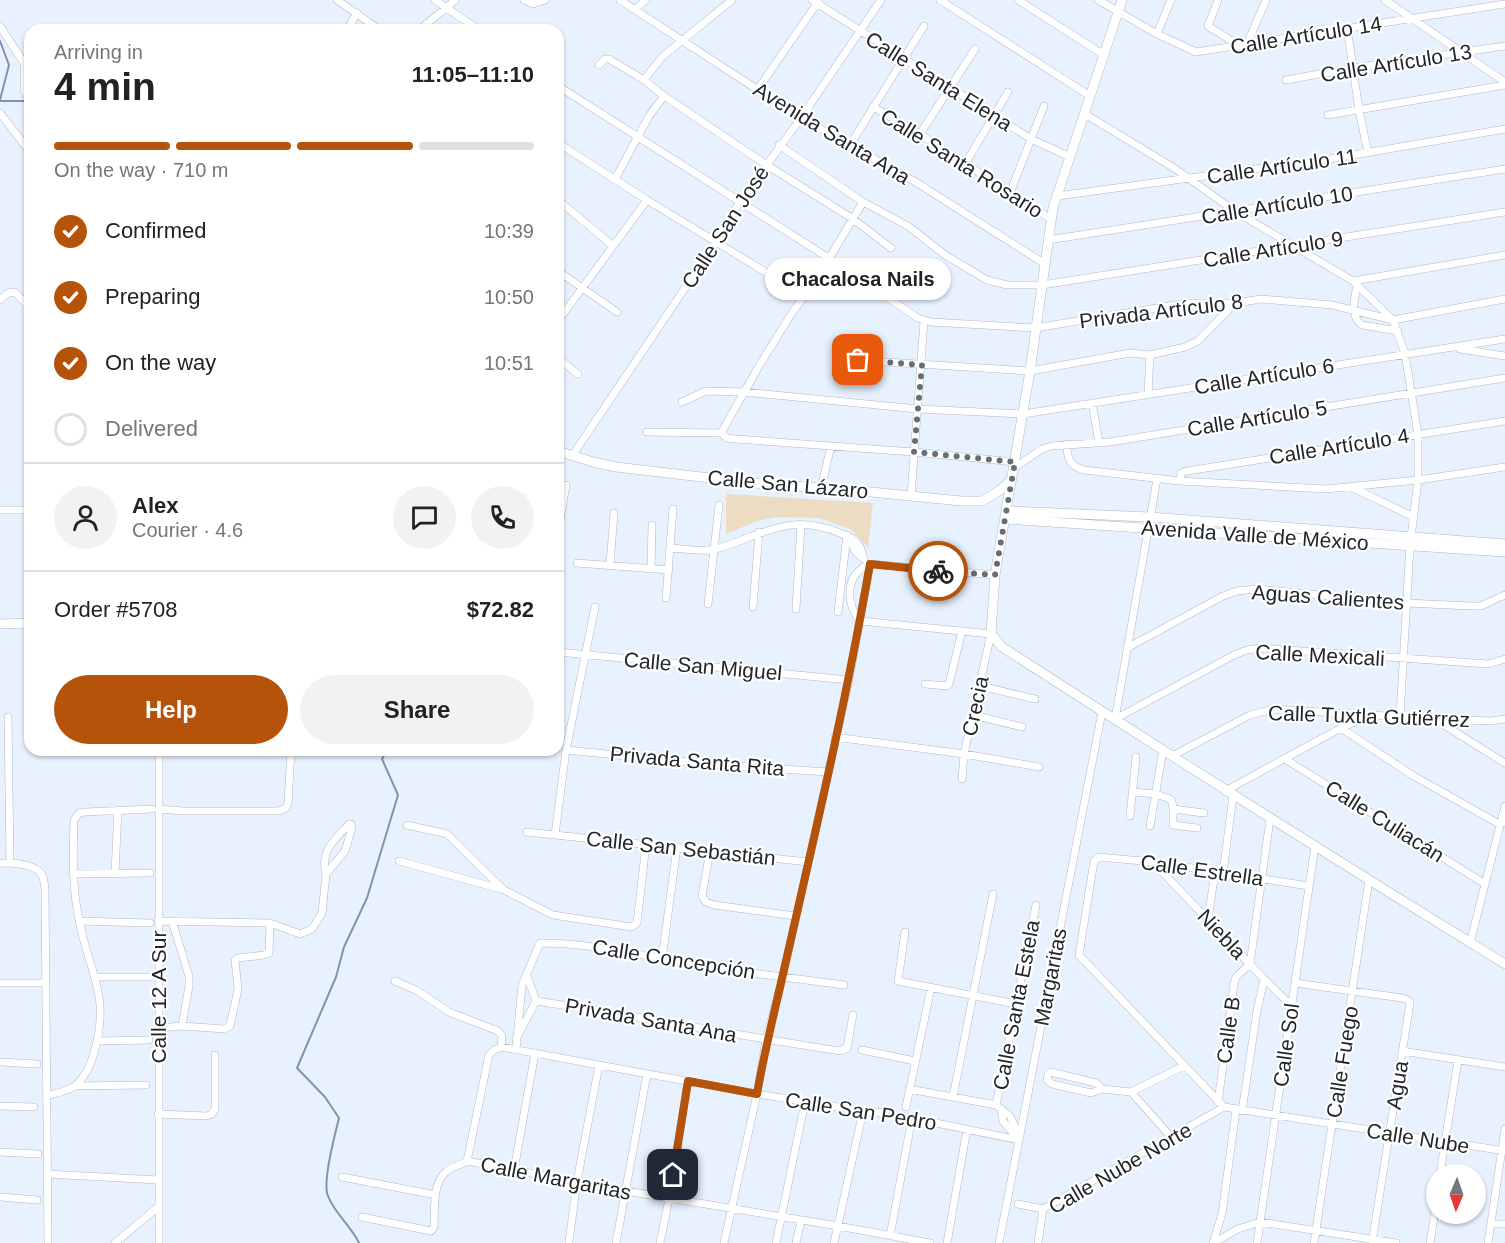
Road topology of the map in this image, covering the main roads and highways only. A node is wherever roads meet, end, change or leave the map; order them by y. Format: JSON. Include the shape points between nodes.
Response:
{"nodes":[{"id":1,"x":1122,"y":0,"type":"edge"},
{"id":2,"x":564,"y":453,"type":"edge"},
{"id":3,"x":1012,"y":479,"type":"junction"},
{"id":4,"x":1006,"y":515,"type":"junction"},
{"id":5,"x":1410,"y":541,"type":"junction"},
{"id":6,"x":1505,"y":544,"type":"edge"},
{"id":7,"x":1505,"y":552,"type":"edge"},
{"id":8,"x":24,"y":623,"type":"edge"},
{"id":9,"x":0,"y":624,"type":"edge"},
{"id":10,"x":1505,"y":964,"type":"edge"}],
"edges":[{"from":1,"to":3,"type":"main road","via":[[1051,219]]},
{"from":2,"to":3,"type":"main road","name":"Calle San Lázaro","via":[[616,467],[961,501],[982,501]]},
{"from":3,"to":4,"type":"main road"},
{"from":4,"to":5,"type":"main road","name":"Avenida Valle de México"},
{"from":4,"to":10,"type":"main road","via":[[995,575],[991,634],[1002,647],[1229,794]]},
{"from":5,"to":6,"type":"main road","name":"Avenida Valle de México"},
{"from":5,"to":7,"type":"main road","name":"Avenida Valle de México"},
{"from":8,"to":9,"type":"main road"}]}
